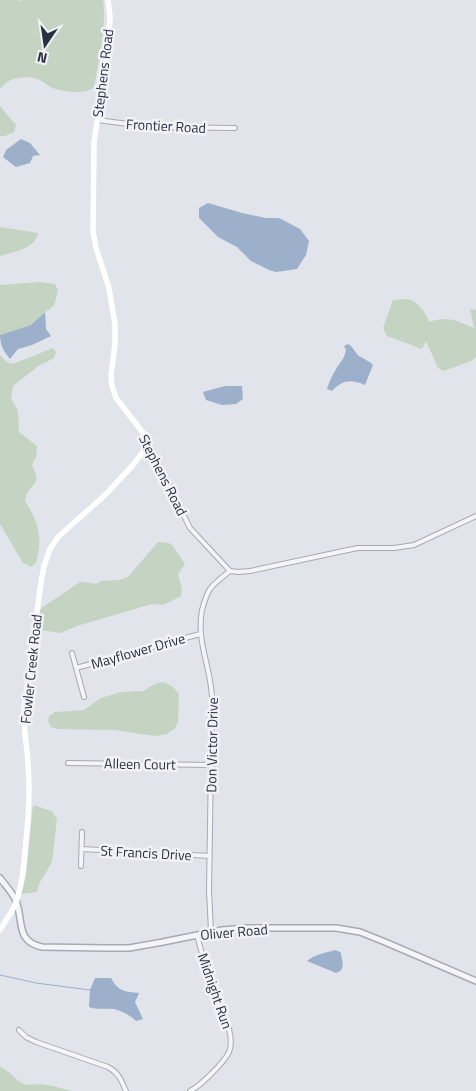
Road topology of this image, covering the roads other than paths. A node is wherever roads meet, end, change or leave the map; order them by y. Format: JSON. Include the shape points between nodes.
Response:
{"nodes":[{"id":1,"x":108,"y":0,"type":"edge"},
{"id":2,"x":97,"y":120,"type":"junction"},
{"id":3,"x":235,"y":128,"type":"dead end"},
{"id":4,"x":149,"y":444,"type":"junction"},
{"id":5,"x":476,"y":516,"type":"edge"},
{"id":6,"x":230,"y":571,"type":"junction"},
{"id":7,"x":200,"y":634,"type":"junction"},
{"id":8,"x":72,"y":653,"type":"dead end"},
{"id":9,"x":76,"y":668,"type":"junction"},
{"id":10,"x":84,"y":697,"type":"dead end"},
{"id":11,"x":68,"y":763,"type":"dead end"},
{"id":12,"x":212,"y":765,"type":"junction"},
{"id":13,"x":82,"y":832,"type":"dead end"},
{"id":14,"x":82,"y":849,"type":"junction"},
{"id":15,"x":210,"y":856,"type":"junction"},
{"id":16,"x":81,"y":866,"type":"dead end"},
{"id":17,"x":0,"y":878,"type":"edge"},
{"id":18,"x":16,"y":900,"type":"junction"},
{"id":19,"x":0,"y":930,"type":"edge"},
{"id":20,"x":211,"y":931,"type":"junction"},
{"id":21,"x":197,"y":934,"type":"junction"},
{"id":22,"x":476,"y":981,"type":"edge"},
{"id":23,"x":18,"y":1030,"type":"dead end"},
{"id":24,"x":126,"y":1091,"type":"edge"},
{"id":25,"x":190,"y":1091,"type":"edge"}],
"edges":[{"from":1,"to":2,"type":"main road","name":"Stephens Road","via":[[109,35]]},
{"from":2,"to":3,"type":"street","name":"Frontier Road","via":[[152,128]]},
{"from":2,"to":4,"type":"main road","name":"Stephens Road","via":[[93,232],[109,288],[115,324],[110,379],[116,398]]},
{"from":4,"to":6,"type":"street","name":"Stephens Road","via":[[187,524]]},
{"from":4,"to":18,"type":"main road","name":"Fowler Creek Road","via":[[105,495],[58,537],[46,557],[24,710],[29,804],[24,869]]},
{"from":5,"to":6,"type":"street","via":[[408,546],[358,548],[250,571]]},
{"from":6,"to":7,"type":"street","name":"Don Victor Drive","via":[[215,583],[206,596]]},
{"from":7,"to":9,"type":"street","name":"Mayflower Drive"},
{"from":7,"to":12,"type":"street","name":"Don Victor Drive","via":[[212,687]]},
{"from":8,"to":9,"type":"street"},
{"from":9,"to":10,"type":"street"},
{"from":11,"to":12,"type":"street","name":"Alleen Court"},
{"from":12,"to":15,"type":"street","name":"Don Victor Drive"},
{"from":13,"to":14,"type":"street"},
{"from":14,"to":15,"type":"street","name":"St Francis Drive"},
{"from":14,"to":16,"type":"street"},
{"from":15,"to":20,"type":"street","name":"Don Victor Drive"},
{"from":17,"to":18,"type":"street"},
{"from":18,"to":19,"type":"main road","name":"Fowler Creek Road"},
{"from":18,"to":21,"type":"street","name":"Oliver Road","via":[[25,937],[42,946],[129,948]]},
{"from":20,"to":21,"type":"street","name":"Oliver Road"},
{"from":20,"to":22,"type":"street","name":"Oliver Road","via":[[349,929]]},
{"from":21,"to":25,"type":"street","name":"Midnight Run","via":[[231,1039],[230,1051]]},
{"from":23,"to":24,"type":"street","via":[[36,1042],[108,1066],[119,1075]]}]}
